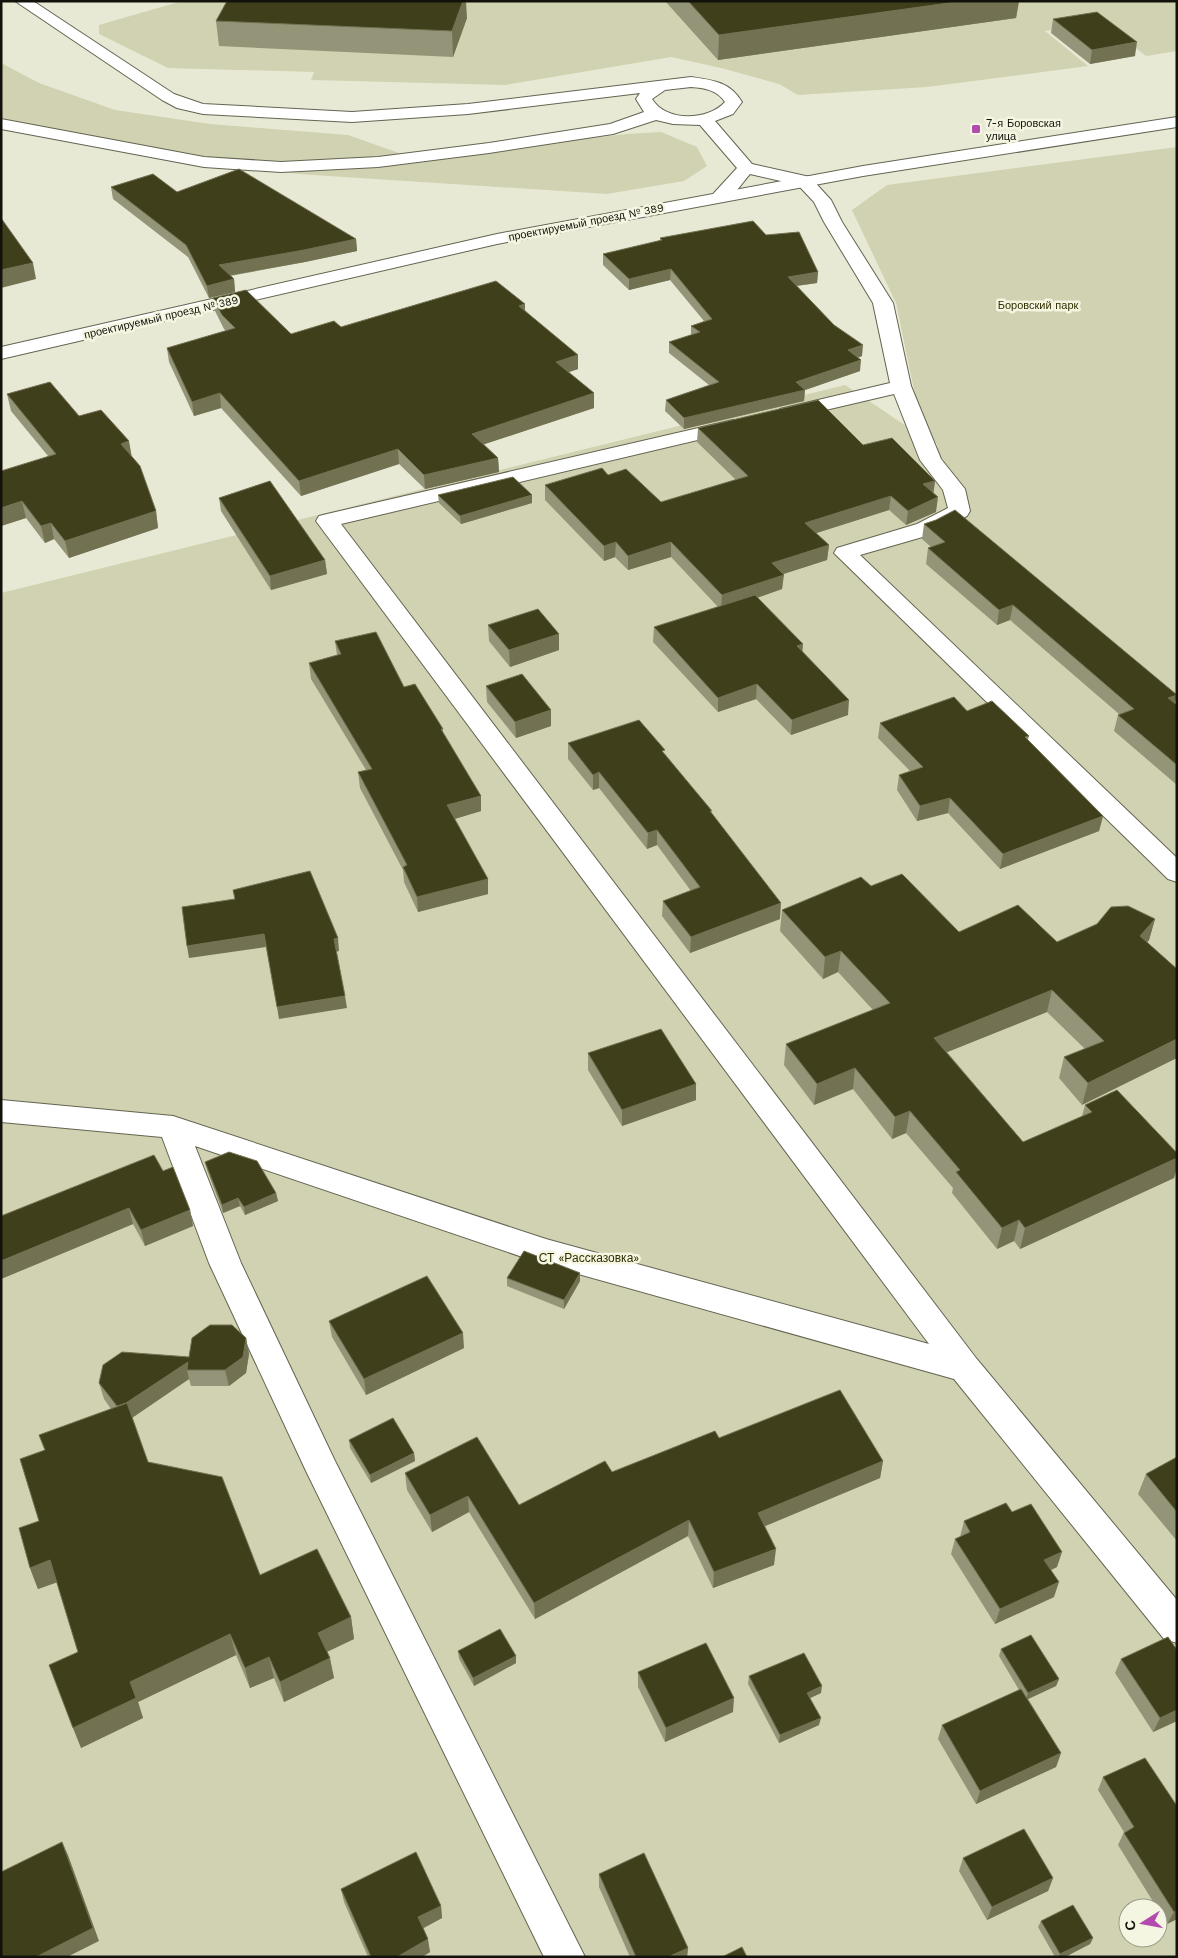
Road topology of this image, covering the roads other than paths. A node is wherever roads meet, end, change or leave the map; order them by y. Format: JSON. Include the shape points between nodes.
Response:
{"nodes":[{"id":1,"x":22,"y":1,"type":"edge"},
{"id":2,"x":660,"y":86,"type":"junction"},
{"id":3,"x":656,"y":114,"type":"junction"},
{"id":4,"x":705,"y":120,"type":"junction"},
{"id":5,"x":1177,"y":122,"type":"edge"},
{"id":6,"x":1,"y":124,"type":"edge"},
{"id":7,"x":52,"y":134,"type":"junction"},
{"id":8,"x":10,"y":142,"type":"dead end"},
{"id":9,"x":746,"y":168,"type":"junction"},
{"id":10,"x":804,"y":181,"type":"junction"},
{"id":11,"x":720,"y":197,"type":"junction"},
{"id":12,"x":1,"y":353,"type":"edge"},
{"id":13,"x":901,"y":386,"type":"junction"},
{"id":14,"x":1177,"y":873,"type":"edge"},
{"id":15,"x":1,"y":1111,"type":"edge"},
{"id":16,"x":173,"y":1127,"type":"junction"},
{"id":17,"x":965,"y":1368,"type":"junction"},
{"id":18,"x":1177,"y":1626,"type":"edge"},
{"id":19,"x":565,"y":1957,"type":"edge"}],
"edges":[{"from":1,"to":2,"type":"street","via":[[168,97],[203,109],[352,117],[460,110]]},
{"from":2,"to":3,"type":"street","via":[[644,99],[647,107]]},
{"from":2,"to":4,"type":"street","via":[[708,84],[722,88],[734,102],[730,110]]},
{"from":3,"to":4,"type":"street","via":[[670,119]]},
{"from":3,"to":7,"type":"street","via":[[613,129],[489,148],[378,162],[280,167],[204,162]]},
{"from":4,"to":9,"type":"street"},
{"from":5,"to":10,"type":"street","name":"проектируемый проезд № 389"},
{"from":6,"to":7,"type":"street"},
{"from":7,"to":8,"type":"street"},
{"from":9,"to":10,"type":"street"},
{"from":9,"to":11,"type":"street"},
{"from":10,"to":11,"type":"street","name":"проектируемый проезд № 389"},
{"from":10,"to":13,"type":"street","via":[[822,200],[883,303]]},
{"from":11,"to":12,"type":"street","name":"проектируемый проезд № 389","via":[[497,239]]},
{"from":13,"to":14,"type":"street","via":[[931,460],[954,489],[959,511],[925,529],[845,553]]},
{"from":13,"to":17,"type":"street","via":[[327,520]]},
{"from":15,"to":16,"type":"street"},
{"from":16,"to":17,"type":"street","via":[[546,1252]]},
{"from":16,"to":19,"type":"street","via":[[225,1263],[323,1471]]},
{"from":17,"to":18,"type":"street"}]}
